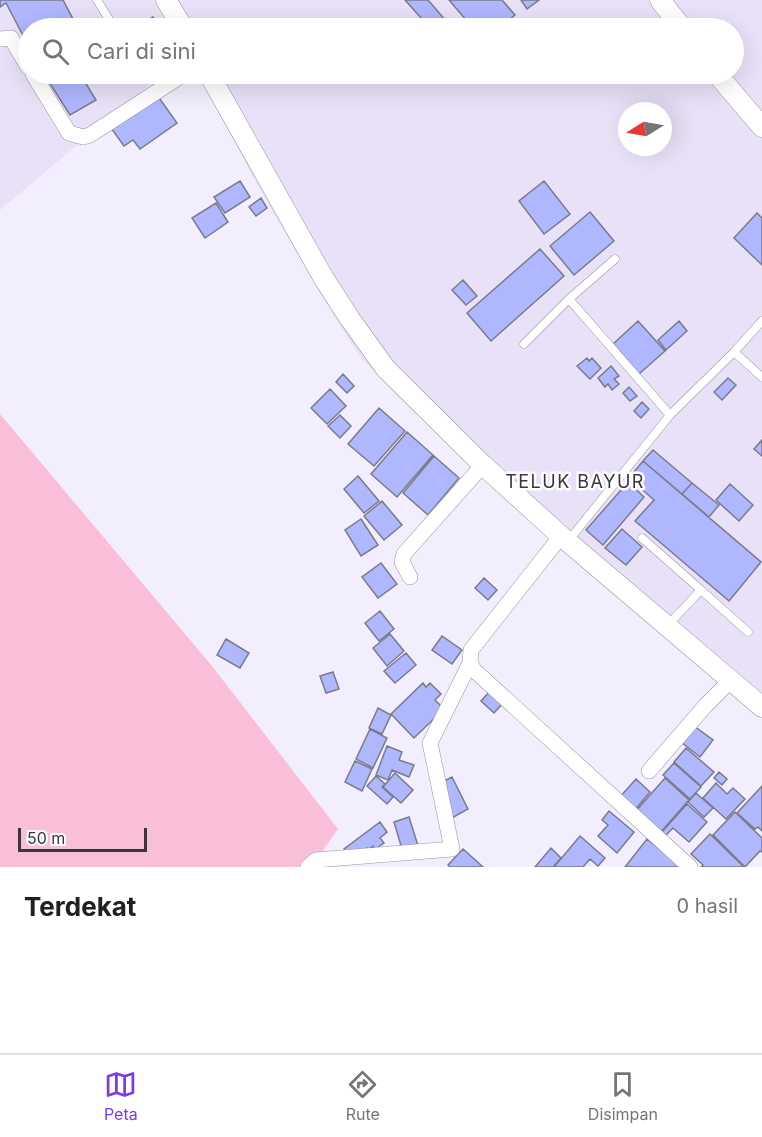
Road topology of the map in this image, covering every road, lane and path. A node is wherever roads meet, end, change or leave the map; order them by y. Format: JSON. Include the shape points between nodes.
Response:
{"nodes":[{"id":1,"x":97,"y":0,"type":"edge"},
{"id":2,"x":166,"y":0,"type":"edge"},
{"id":3,"x":660,"y":0,"type":"edge"},
{"id":4,"x":108,"y":18,"type":"edge"},
{"id":5,"x":177,"y":18,"type":"edge"},
{"id":6,"x":674,"y":18,"type":"edge"},
{"id":7,"x":0,"y":39,"type":"edge"},
{"id":8,"x":18,"y":50,"type":"edge"},
{"id":9,"x":39,"y":84,"type":"edge"},
{"id":10,"x":169,"y":84,"type":"edge"},
{"id":11,"x":215,"y":84,"type":"edge"},
{"id":12,"x":725,"y":84,"type":"edge"},
{"id":13,"x":762,"y":127,"type":"edge"},
{"id":14,"x":615,"y":259,"type":"dead end"},
{"id":15,"x":569,"y":299,"type":"junction"},
{"id":16,"x":762,"y":321,"type":"edge"},
{"id":17,"x":524,"y":344,"type":"dead end"},
{"id":18,"x":734,"y":352,"type":"junction"},
{"id":19,"x":762,"y":377,"type":"edge"},
{"id":20,"x":670,"y":415,"type":"junction"},
{"id":21,"x":483,"y":465,"type":"junction"},
{"id":22,"x":642,"y":538,"type":"dead end"},
{"id":23,"x":565,"y":539,"type":"junction"},
{"id":24,"x":410,"y":577,"type":"dead end"},
{"id":25,"x":701,"y":590,"type":"junction"},
{"id":26,"x":668,"y":625,"type":"junction"},
{"id":27,"x":748,"y":632,"type":"dead end"},
{"id":28,"x":470,"y":663,"type":"junction"},
{"id":29,"x":731,"y":680,"type":"junction"},
{"id":30,"x":762,"y":707,"type":"edge"},
{"id":31,"x":649,"y":771,"type":"dead end"},
{"id":32,"x":308,"y":867,"type":"edge"},
{"id":33,"x":690,"y":867,"type":"edge"}],
"edges":[{"from":1,"to":4,"type":"lane"},
{"from":2,"to":5,"type":"street"},
{"from":3,"to":6,"type":"street"},
{"from":7,"to":8,"type":"street","via":[[11,38]]},
{"from":9,"to":10,"type":"street","via":[[69,133],[83,137]]},
{"from":11,"to":21,"type":"street","via":[[350,319],[386,369]]},
{"from":12,"to":13,"type":"street"},
{"from":14,"to":15,"type":"lane"},
{"from":15,"to":17,"type":"lane"},
{"from":15,"to":20,"type":"lane"},
{"from":16,"to":18,"type":"lane"},
{"from":18,"to":19,"type":"lane"},
{"from":18,"to":20,"type":"lane"},
{"from":20,"to":23,"type":"lane"},
{"from":21,"to":23,"type":"street"},
{"from":21,"to":24,"type":"street","via":[[404,554],[402,562]]},
{"from":22,"to":25,"type":"lane"},
{"from":23,"to":26,"type":"street"},
{"from":23,"to":28,"type":"street","via":[[471,651]]},
{"from":25,"to":26,"type":"lane"},
{"from":25,"to":27,"type":"lane"},
{"from":26,"to":29,"type":"street"},
{"from":28,"to":32,"type":"street","via":[[430,743],[452,849],[316,860]]},
{"from":28,"to":33,"type":"street"},
{"from":29,"to":30,"type":"street"},
{"from":29,"to":31,"type":"street"}]}
